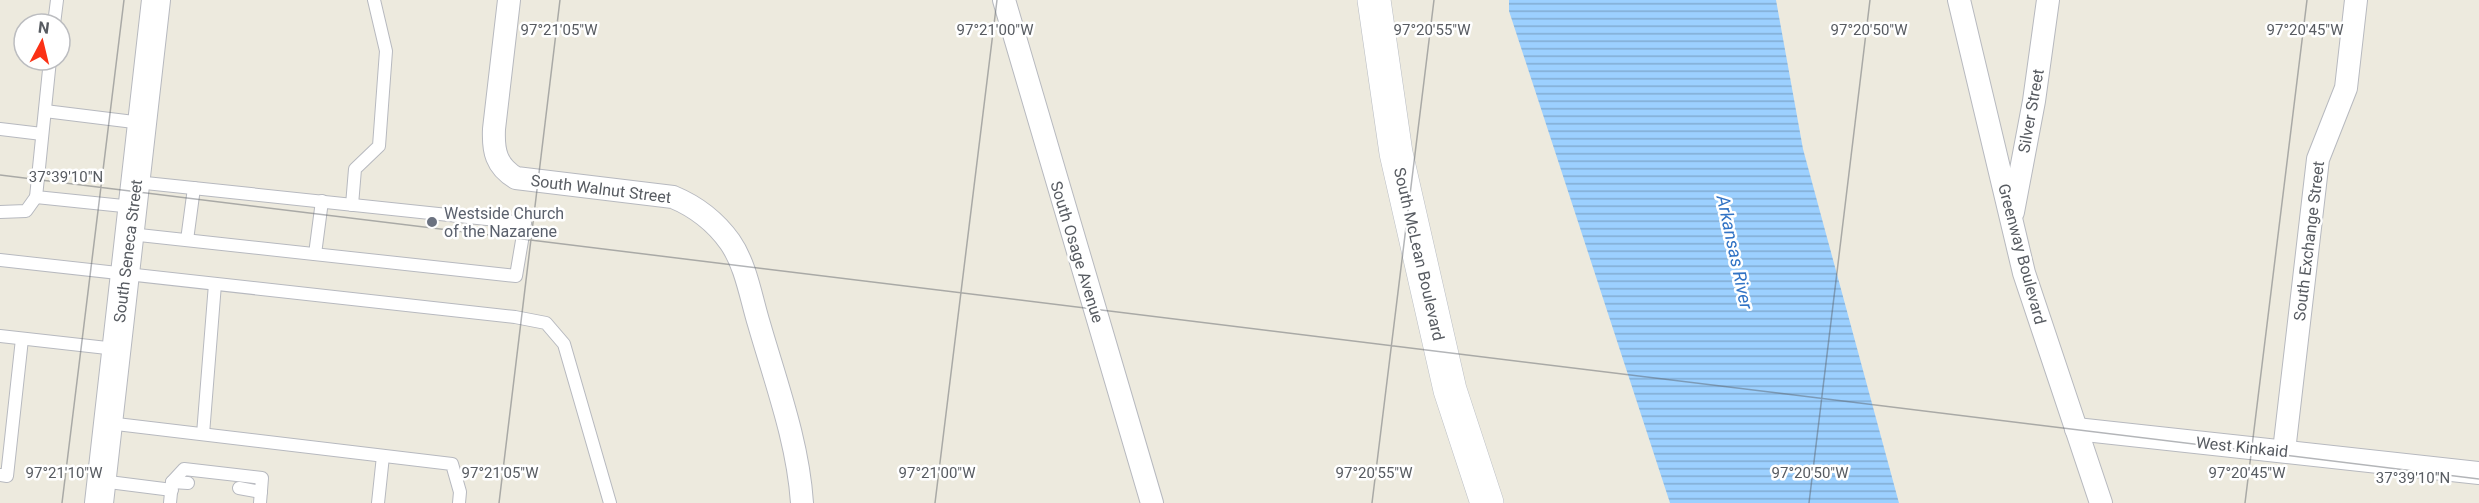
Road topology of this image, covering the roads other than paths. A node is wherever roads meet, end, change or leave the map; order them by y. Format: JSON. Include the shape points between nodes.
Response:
{"nodes":[{"id":1,"x":156,"y":0,"type":"edge"},
{"id":2,"x":374,"y":0,"type":"edge"},
{"id":3,"x":509,"y":0,"type":"edge"},
{"id":4,"x":1004,"y":0,"type":"edge"},
{"id":5,"x":1374,"y":0,"type":"edge"},
{"id":6,"x":1959,"y":0,"type":"edge"},
{"id":7,"x":2048,"y":0,"type":"edge"},
{"id":8,"x":2356,"y":0,"type":"edge"},
{"id":9,"x":49,"y":72,"type":"edge"},
{"id":10,"x":45,"y":111,"type":"junction"},
{"id":11,"x":142,"y":123,"type":"junction"},
{"id":12,"x":0,"y":129,"type":"edge"},
{"id":13,"x":42,"y":134,"type":"junction"},
{"id":14,"x":194,"y":188,"type":"junction"},
{"id":15,"x":36,"y":197,"type":"junction"},
{"id":16,"x":322,"y":201,"type":"junction"},
{"id":17,"x":352,"y":205,"type":"junction"},
{"id":18,"x":133,"y":208,"type":"junction"},
{"id":19,"x":0,"y":212,"type":"edge"},
{"id":20,"x":2012,"y":221,"type":"junction"},
{"id":21,"x":187,"y":240,"type":"junction"},
{"id":22,"x":315,"y":254,"type":"junction"},
{"id":23,"x":0,"y":260,"type":"edge"},
{"id":24,"x":125,"y":274,"type":"junction"},
{"id":25,"x":216,"y":284,"type":"junction"},
{"id":26,"x":0,"y":336,"type":"edge"},
{"id":27,"x":22,"y":339,"type":"junction"},
{"id":28,"x":116,"y":349,"type":"junction"},
{"id":29,"x":108,"y":423,"type":"junction"},
{"id":30,"x":2076,"y":429,"type":"junction"},
{"id":31,"x":203,"y":434,"type":"junction"},
{"id":32,"x":2284,"y":451,"type":"junction"},
{"id":33,"x":383,"y":456,"type":"junction"},
{"id":34,"x":4,"y":462,"type":"edge"},
{"id":35,"x":2479,"y":473,"type":"edge"},
{"id":36,"x":0,"y":475,"type":"edge"},
{"id":37,"x":188,"y":483,"type":"dead end"},
{"id":38,"x":172,"y":486,"type":"junction"},
{"id":39,"x":239,"y":488,"type":"dead end"},
{"id":40,"x":100,"y":492,"type":"edge"},
{"id":41,"x":260,"y":497,"type":"edge"},
{"id":42,"x":170,"y":503,"type":"edge"},
{"id":43,"x":378,"y":503,"type":"edge"},
{"id":44,"x":459,"y":503,"type":"edge"},
{"id":45,"x":610,"y":503,"type":"edge"},
{"id":46,"x":802,"y":503,"type":"edge"},
{"id":47,"x":1152,"y":503,"type":"edge"},
{"id":48,"x":1487,"y":503,"type":"edge"},
{"id":49,"x":2101,"y":503,"type":"edge"}],
"edges":[{"from":1,"to":11,"type":"street","name":"South Seneca Street"},
{"from":2,"to":17,"type":"lane","via":[[386,51],[379,146],[355,169]]},
{"from":3,"to":46,"type":"street","name":"South Walnut Street","via":[[494,129],[493,149],[498,162],[516,178],[673,197],[692,205],[721,231],[740,259],[796,451]]},
{"from":4,"to":47,"type":"street","name":"South Osage Avenue"},
{"from":5,"to":48,"type":"main road","name":"South McLean Boulevard","via":[[1395,153],[1450,390]]},
{"from":6,"to":20,"type":"street","name":"Greenway Boulevard"},
{"from":7,"to":20,"type":"street","name":"Silver Street"},
{"from":8,"to":32,"type":"street","name":"South Exchange Street","via":[[2346,88],[2318,159]]},
{"from":9,"to":10,"type":"lane"},
{"from":10,"to":11,"type":"lane"},
{"from":10,"to":13,"type":"lane"},
{"from":11,"to":18,"type":"street","name":"South Seneca Street"},
{"from":12,"to":13,"type":"lane"},
{"from":13,"to":15,"type":"lane"},
{"from":14,"to":16,"type":"lane"},
{"from":14,"to":18,"type":"lane"},
{"from":14,"to":21,"type":"lane"},
{"from":15,"to":18,"type":"lane"},
{"from":15,"to":19,"type":"lane","via":[[26,211]]},
{"from":16,"to":17,"type":"lane"},
{"from":16,"to":22,"type":"lane"},
{"from":17,"to":22,"type":"lane","via":[[525,223],[516,276]]},
{"from":18,"to":21,"type":"lane"},
{"from":18,"to":24,"type":"street","name":"South Seneca Street"},
{"from":20,"to":30,"type":"street","name":"Greenway Boulevard","via":[[2024,273]]},
{"from":21,"to":22,"type":"lane"},
{"from":23,"to":24,"type":"lane"},
{"from":24,"to":25,"type":"lane"},
{"from":24,"to":28,"type":"street","name":"South Seneca Street"},
{"from":25,"to":31,"type":"lane"},
{"from":25,"to":45,"type":"lane","via":[[546,323],[564,344]]},
{"from":26,"to":27,"type":"lane"},
{"from":27,"to":28,"type":"lane"},
{"from":27,"to":34,"type":"lane"},
{"from":28,"to":29,"type":"street","name":"South Seneca Street"},
{"from":29,"to":31,"type":"lane"},
{"from":29,"to":40,"type":"street","name":"South Seneca Street"},
{"from":30,"to":32,"type":"street","name":"West Kinkaid"},
{"from":30,"to":49,"type":"street","name":"Greenway Boulevard"},
{"from":31,"to":33,"type":"lane"},
{"from":32,"to":35,"type":"street","name":"West Kinkaid"},
{"from":33,"to":43,"type":"lane"},
{"from":33,"to":44,"type":"lane","via":[[452,464]]},
{"from":34,"to":36,"type":"lane","via":[[7,476]]},
{"from":37,"to":38,"type":"lane"},
{"from":38,"to":40,"type":"lane"},
{"from":38,"to":41,"type":"lane","via":[[184,470],[262,478]]},
{"from":38,"to":42,"type":"lane"},
{"from":39,"to":41,"type":"lane"}]}
